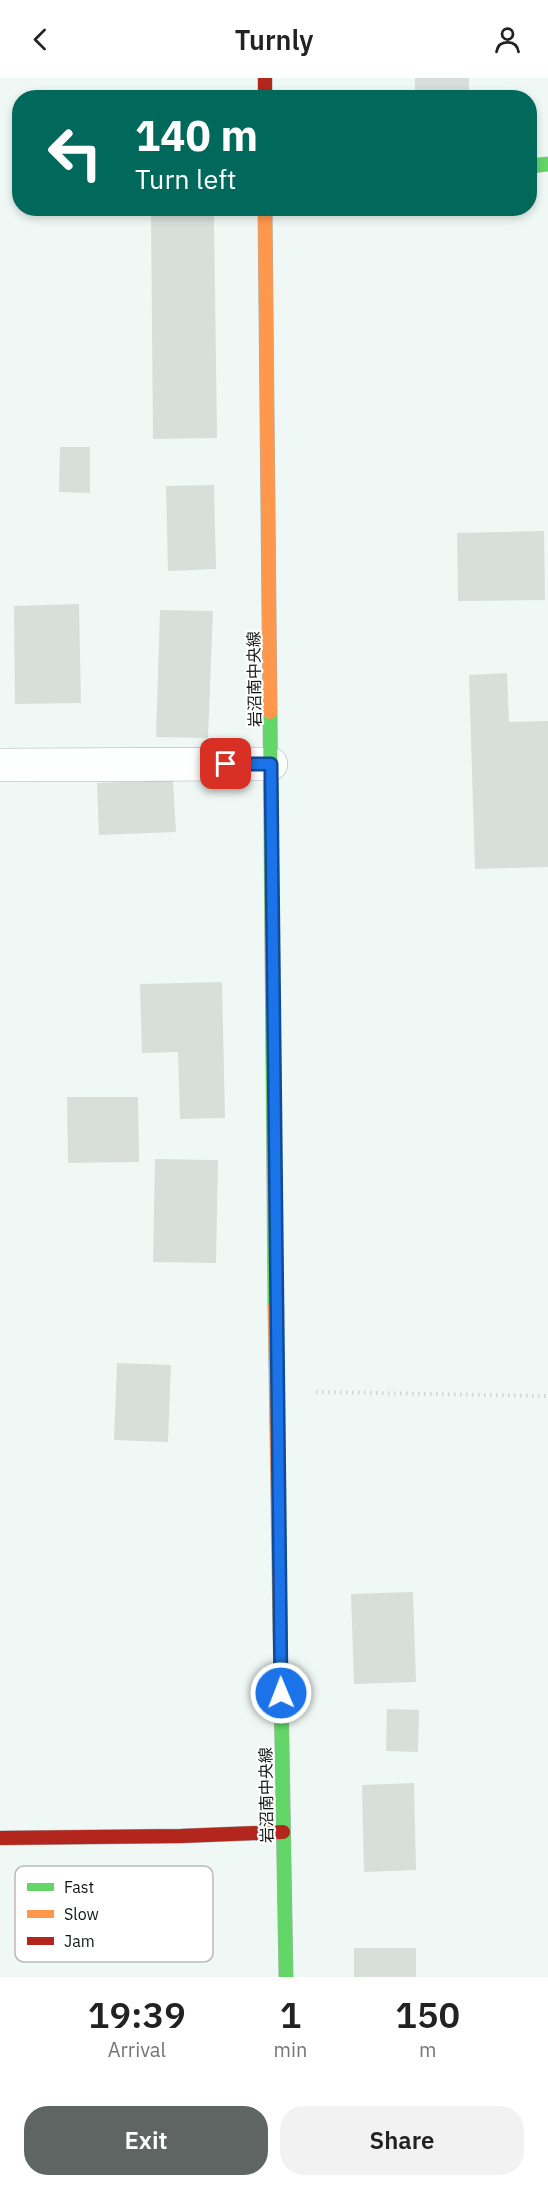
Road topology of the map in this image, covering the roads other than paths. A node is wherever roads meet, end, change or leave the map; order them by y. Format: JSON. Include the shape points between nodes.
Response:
{"nodes":[{"id":1,"x":265,"y":216,"type":"edge"},
{"id":2,"x":271,"y":764,"type":"junction"},
{"id":3,"x":0,"y":765,"type":"edge"},
{"id":4,"x":283,"y":1832,"type":"junction"},
{"id":5,"x":0,"y":1838,"type":"edge"},
{"id":6,"x":286,"y":1977,"type":"edge"}],
"edges":[{"from":1,"to":2,"type":"street","name":"岩沼南中央線"},
{"from":2,"to":3,"type":"street"},
{"from":2,"to":4,"type":"street","name":"岩沼南中央線"},
{"from":4,"to":5,"type":"street"},
{"from":4,"to":6,"type":"street","name":"岩沼南中央線"}]}
